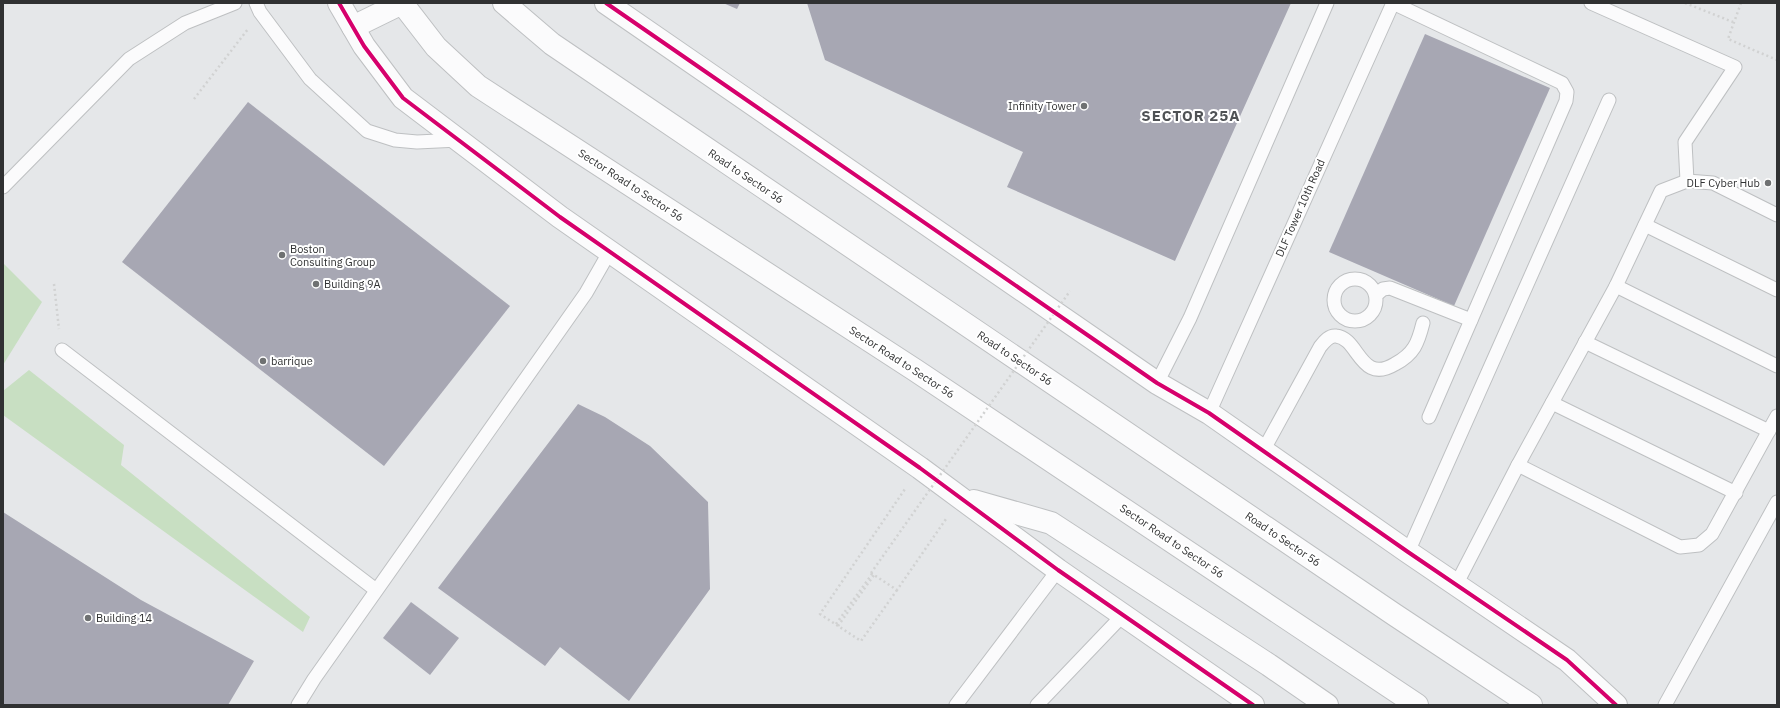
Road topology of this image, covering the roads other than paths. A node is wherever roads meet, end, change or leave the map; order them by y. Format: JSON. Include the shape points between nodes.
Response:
{"nodes":[{"id":1,"x":235,"y":3,"type":"edge"},
{"id":2,"x":339,"y":3,"type":"edge"},
{"id":3,"x":402,"y":3,"type":"edge"},
{"id":4,"x":504,"y":3,"type":"edge"},
{"id":5,"x":606,"y":3,"type":"edge"},
{"id":6,"x":1327,"y":3,"type":"edge"},
{"id":7,"x":1393,"y":3,"type":"edge"},
{"id":8,"x":1591,"y":3,"type":"edge"},
{"id":9,"x":258,"y":8,"type":"edge"},
{"id":10,"x":353,"y":27,"type":"junction"},
{"id":11,"x":1609,"y":100,"type":"dead end"},
{"id":12,"x":460,"y":140,"type":"junction"},
{"id":13,"x":1687,"y":181,"type":"junction"},
{"id":14,"x":3,"y":187,"type":"edge"},
{"id":15,"x":1777,"y":215,"type":"edge"},
{"id":16,"x":1645,"y":225,"type":"junction"},
{"id":17,"x":610,"y":251,"type":"junction"},
{"id":18,"x":1616,"y":286,"type":"junction"},
{"id":19,"x":1777,"y":290,"type":"edge"},
{"id":20,"x":1376,"y":295,"type":"junction"},
{"id":21,"x":1345,"y":318,"type":"junction"},
{"id":22,"x":1471,"y":320,"type":"junction"},
{"id":23,"x":1423,"y":323,"type":"dead end"},
{"id":24,"x":1336,"y":336,"type":"junction"},
{"id":25,"x":1585,"y":342,"type":"junction"},
{"id":26,"x":62,"y":350,"type":"road end"},
{"id":27,"x":1777,"y":366,"type":"edge"},
{"id":28,"x":1157,"y":383,"type":"junction"},
{"id":29,"x":1552,"y":403,"type":"junction"},
{"id":30,"x":1209,"y":413,"type":"junction"},
{"id":31,"x":1777,"y":416,"type":"edge"},
{"id":32,"x":1429,"y":417,"type":"dead end"},
{"id":33,"x":1769,"y":431,"type":"junction"},
{"id":34,"x":1263,"y":451,"type":"junction"},
{"id":35,"x":1518,"y":465,"type":"junction"},
{"id":36,"x":1736,"y":494,"type":"junction"},
{"id":37,"x":962,"y":497,"type":"junction"},
{"id":38,"x":1777,"y":502,"type":"edge"},
{"id":39,"x":1408,"y":552,"type":"junction"},
{"id":40,"x":1058,"y":570,"type":"junction"},
{"id":41,"x":1456,"y":585,"type":"junction"},
{"id":42,"x":376,"y":590,"type":"junction"},
{"id":43,"x":1123,"y":615,"type":"junction"},
{"id":44,"x":1245,"y":703,"type":"edge"},
{"id":45,"x":298,"y":705,"type":"edge"},
{"id":46,"x":956,"y":705,"type":"edge"},
{"id":47,"x":1037,"y":705,"type":"edge"},
{"id":48,"x":1327,"y":705,"type":"edge"},
{"id":49,"x":1417,"y":705,"type":"edge"},
{"id":50,"x":1531,"y":705,"type":"edge"},
{"id":51,"x":1616,"y":705,"type":"edge"},
{"id":52,"x":1665,"y":705,"type":"edge"}],
"edges":[{"from":1,"to":14,"type":"lane","via":[[185,23],[129,58]]},
{"from":2,"to":10,"type":"street"},
{"from":3,"to":10,"type":"street"},
{"from":3,"to":49,"type":"street","name":"Sector Road to Sector 56","via":[[436,47],[478,86],[921,374]]},
{"from":4,"to":50,"type":"street","name":"Road to Sector 56","via":[[552,44]]},
{"from":5,"to":28,"type":"street"},
{"from":6,"to":28,"type":"lane","via":[[1190,318]]},
{"from":7,"to":22,"type":"lane","via":[[1562,83],[1567,92],[1566,101]]},
{"from":7,"to":30,"type":"lane","name":"DLF Tower 10th Road"},
{"from":8,"to":13,"type":"lane","via":[[1735,67],[1685,142]]},
{"from":9,"to":12,"type":"lane","via":[[310,79],[367,131],[395,140]]},
{"from":10,"to":12,"type":"street","via":[[403,98]]},
{"from":11,"to":39,"type":"lane"},
{"from":12,"to":17,"type":"street","via":[[560,217]]},
{"from":13,"to":15,"type":"lane","via":[[1713,183]]},
{"from":13,"to":16,"type":"lane","via":[[1661,191]]},
{"from":16,"to":18,"type":"lane"},
{"from":16,"to":19,"type":"lane"},
{"from":17,"to":37,"type":"street"},
{"from":17,"to":42,"type":"lane","via":[[586,293]]},
{"from":18,"to":25,"type":"lane"},
{"from":18,"to":27,"type":"lane"},
{"from":20,"to":21,"type":"lane","via":[[1375,308],[1365,318]]},
{"from":20,"to":21,"type":"lane","via":[[1374,288],[1363,280],[1356,278],[1343,283],[1338,288],[1335,301],[1340,314]]},
{"from":20,"to":22,"type":"lane","via":[[1383,289],[1390,288]]},
{"from":21,"to":24,"type":"lane"},
{"from":22,"to":32,"type":"lane"},
{"from":23,"to":24,"type":"lane","via":[[1418,342],[1407,358],[1383,369],[1371,368],[1362,361],[1345,339]]},
{"from":24,"to":34,"type":"lane","via":[[1329,337],[1320,347]]},
{"from":25,"to":29,"type":"lane"},
{"from":25,"to":33,"type":"lane"},
{"from":26,"to":42,"type":"lane"},
{"from":28,"to":30,"type":"street"},
{"from":29,"to":35,"type":"lane"},
{"from":29,"to":36,"type":"lane"},
{"from":30,"to":34,"type":"street"},
{"from":31,"to":33,"type":"lane"},
{"from":33,"to":36,"type":"lane"},
{"from":34,"to":39,"type":"street"},
{"from":35,"to":36,"type":"lane","via":[[1680,547],[1699,545],[1712,534]]},
{"from":35,"to":41,"type":"lane"},
{"from":37,"to":40,"type":"street"},
{"from":37,"to":48,"type":"street","via":[[1051,523]]},
{"from":38,"to":52,"type":"lane"},
{"from":39,"to":41,"type":"street"},
{"from":40,"to":43,"type":"street"},
{"from":40,"to":46,"type":"lane"},
{"from":41,"to":51,"type":"street","via":[[1567,660]]},
{"from":42,"to":45,"type":"lane"},
{"from":43,"to":44,"type":"street"},
{"from":43,"to":47,"type":"lane"}]}
